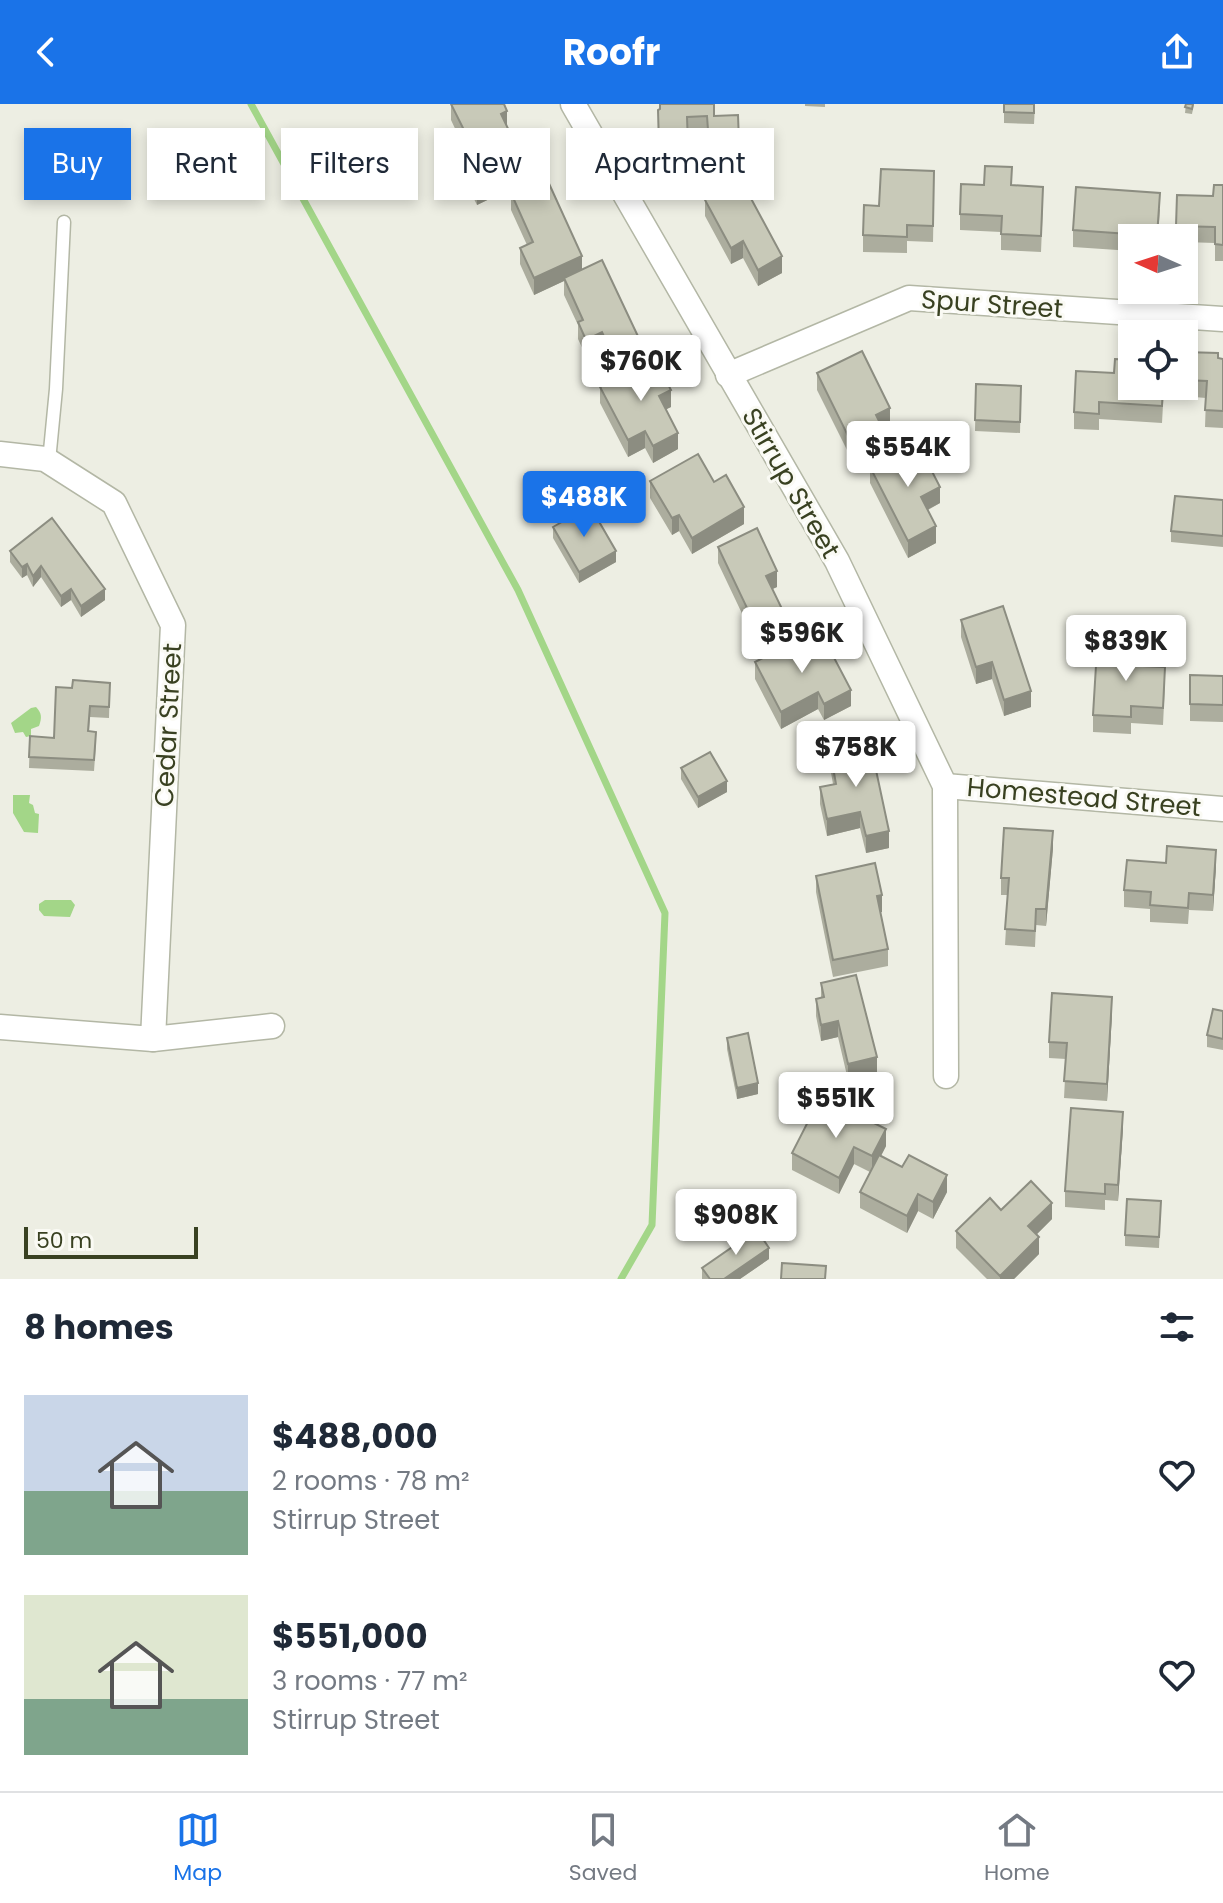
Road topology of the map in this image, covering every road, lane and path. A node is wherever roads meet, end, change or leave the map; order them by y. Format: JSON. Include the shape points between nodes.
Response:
{"nodes":[{"id":1,"x":573,"y":104,"type":"edge"},
{"id":2,"x":64,"y":222,"type":"dead end"},
{"id":3,"x":1223,"y":319,"type":"edge"},
{"id":4,"x":728,"y":375,"type":"junction"},
{"id":5,"x":0,"y":454,"type":"edge"},
{"id":6,"x":49,"y":461,"type":"junction"},
{"id":7,"x":945,"y":786,"type":"junction"},
{"id":8,"x":1223,"y":809,"type":"edge"},
{"id":9,"x":272,"y":1026,"type":"dead end"},
{"id":10,"x":0,"y":1027,"type":"edge"},
{"id":11,"x":153,"y":1039,"type":"junction"},
{"id":12,"x":946,"y":1076,"type":"dead end"}],
"edges":[{"from":1,"to":4,"type":"street","name":"Stirrup Street"},
{"from":2,"to":6,"type":"lane"},
{"from":3,"to":4,"type":"street","name":"Spur Street","via":[[909,298]]},
{"from":4,"to":7,"type":"street","name":"Stirrup Street","via":[[837,561]]},
{"from":5,"to":6,"type":"street","name":"Cedar Street"},
{"from":6,"to":11,"type":"street","name":"Cedar Street","via":[[114,503],[173,625]]},
{"from":7,"to":8,"type":"street","name":"Homestead Street"},
{"from":7,"to":12,"type":"street","name":"Stirrup Street"},
{"from":9,"to":11,"type":"street"},
{"from":10,"to":11,"type":"street"}]}
